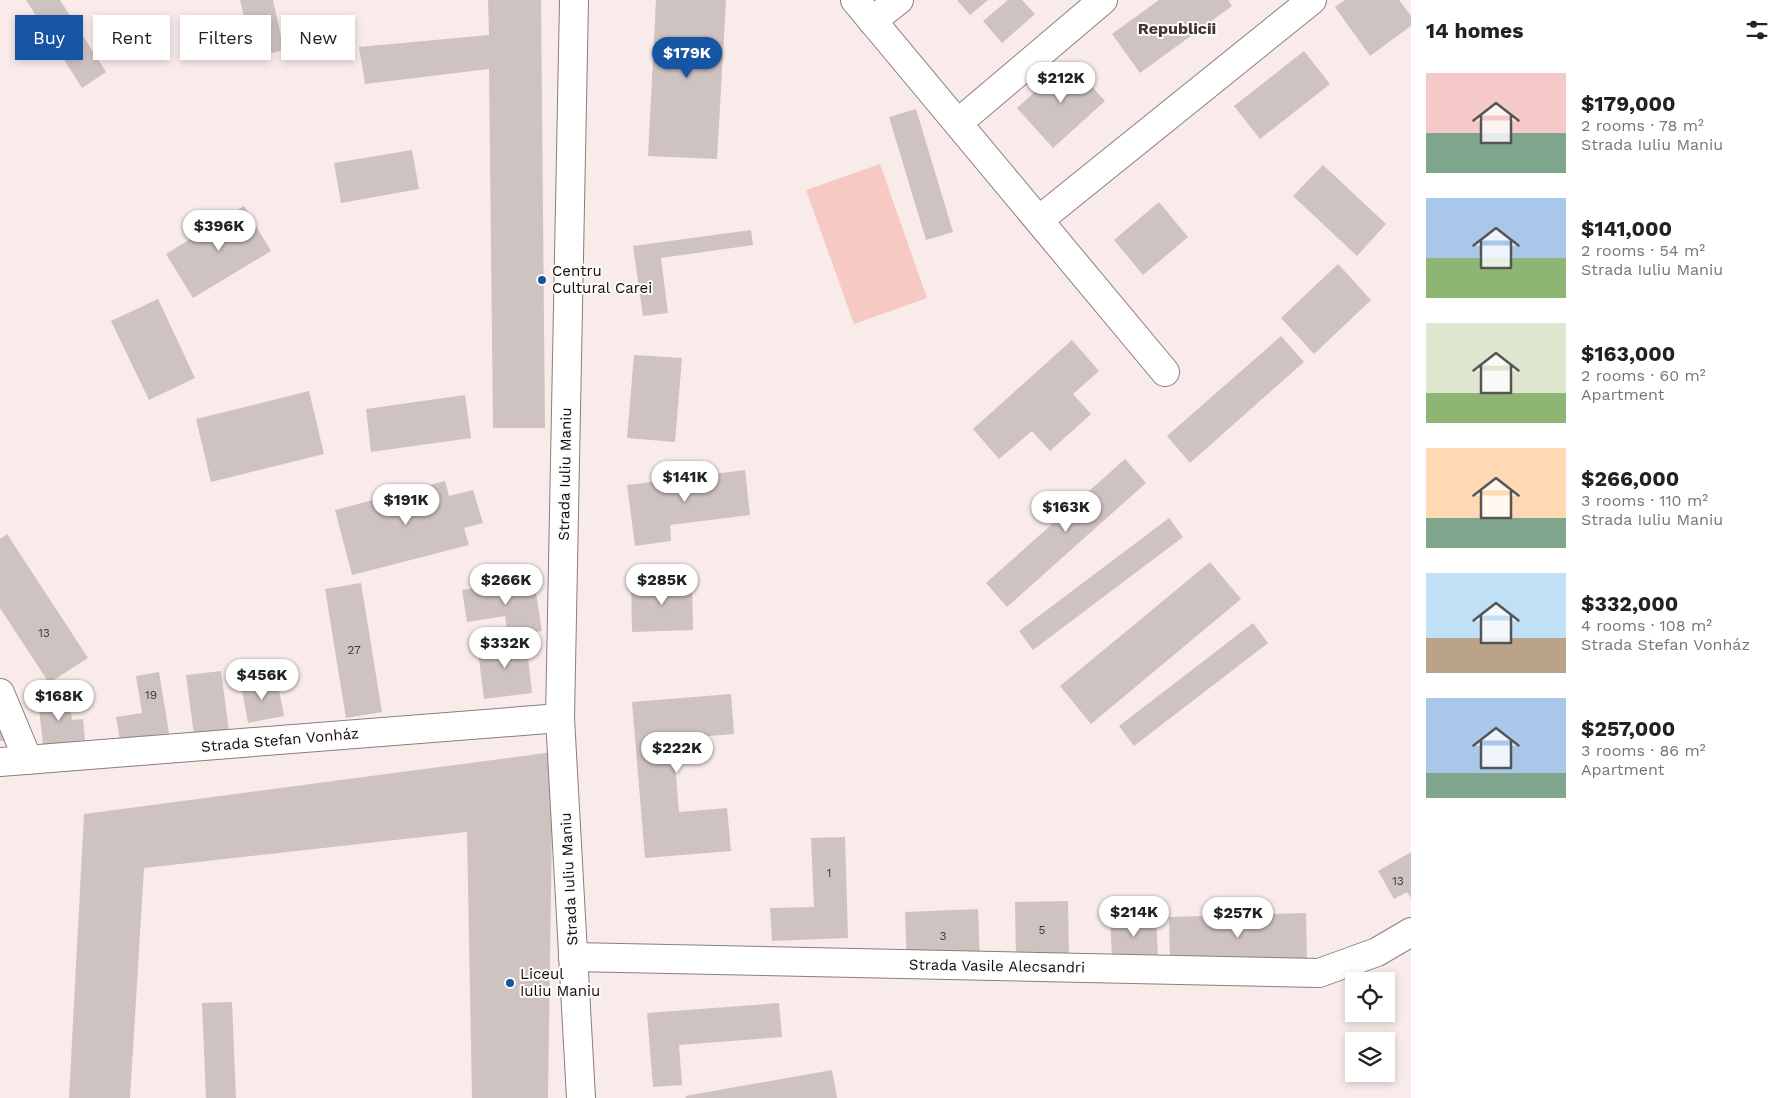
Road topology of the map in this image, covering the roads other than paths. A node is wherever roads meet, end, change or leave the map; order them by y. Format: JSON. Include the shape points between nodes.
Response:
{"nodes":[{"id":1,"x":574,"y":0,"type":"edge"},
{"id":2,"x":855,"y":0,"type":"edge"},
{"id":3,"x":899,"y":0,"type":"edge"},
{"id":4,"x":1103,"y":0,"type":"edge"},
{"id":5,"x":1312,"y":0,"type":"edge"},
{"id":6,"x":872,"y":21,"type":"junction"},
{"id":7,"x":958,"y":123,"type":"junction"},
{"id":8,"x":1039,"y":220,"type":"junction"},
{"id":9,"x":1165,"y":372,"type":"dead end"},
{"id":10,"x":0,"y":693,"type":"edge"},
{"id":11,"x":560,"y":718,"type":"junction"},
{"id":12,"x":28,"y":760,"type":"junction"},
{"id":13,"x":0,"y":762,"type":"edge"},
{"id":14,"x":1411,"y":932,"type":"edge"},
{"id":15,"x":573,"y":957,"type":"junction"},
{"id":16,"x":581,"y":1098,"type":"edge"}],
"edges":[{"from":1,"to":11,"type":"street","name":"Strada Iuliu Maniu"},
{"from":2,"to":6,"type":"street"},
{"from":3,"to":6,"type":"street"},
{"from":4,"to":7,"type":"street"},
{"from":5,"to":8,"type":"street"},
{"from":6,"to":7,"type":"street"},
{"from":7,"to":8,"type":"street"},
{"from":8,"to":9,"type":"street"},
{"from":10,"to":12,"type":"street"},
{"from":11,"to":12,"type":"street","name":"Strada Stefan Vonház"},
{"from":11,"to":15,"type":"street","name":"Strada Iuliu Maniu"},
{"from":12,"to":13,"type":"street","name":"Strada Stefan Vonház"},
{"from":14,"to":15,"type":"street","name":"Strada Vasile Alecsandri","via":[[1377,952],[1319,973]]},
{"from":15,"to":16,"type":"street","name":"Strada Iuliu Maniu"}]}
